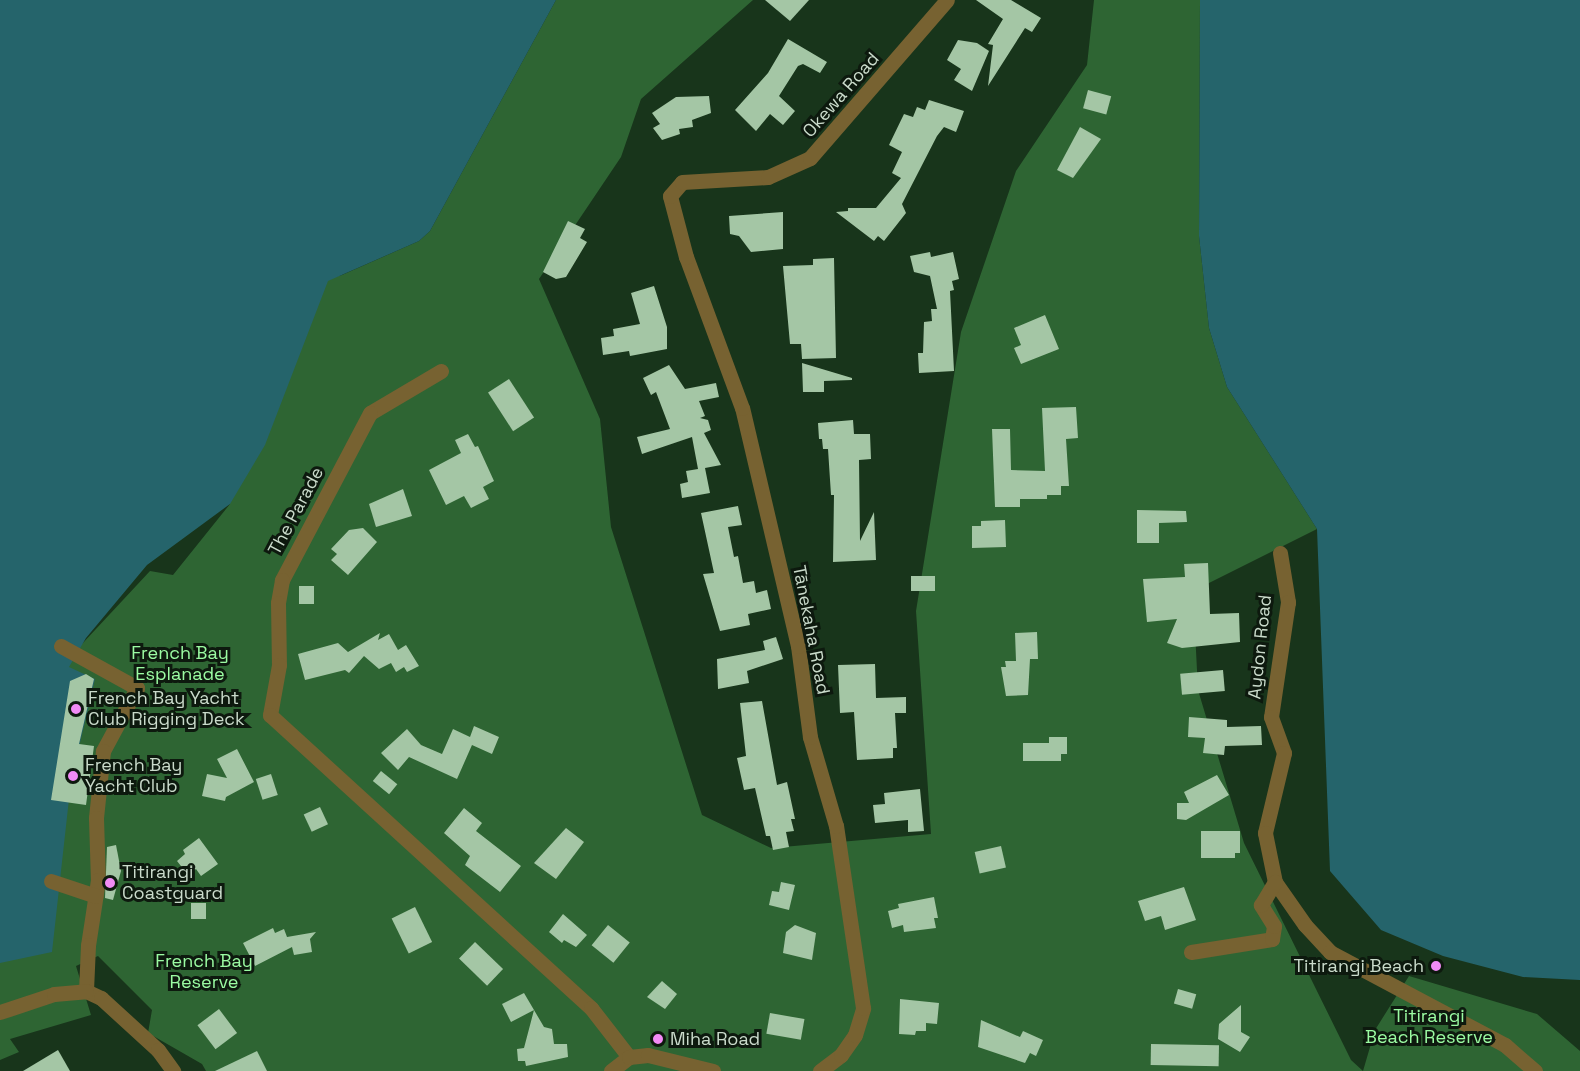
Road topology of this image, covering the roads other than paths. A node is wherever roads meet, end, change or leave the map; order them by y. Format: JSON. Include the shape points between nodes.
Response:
{"nodes":[{"id":1,"x":947,"y":0,"type":"edge"},
{"id":2,"x":672,"y":191,"type":"joint"},
{"id":3,"x":441,"y":371,"type":"dead end"},
{"id":4,"x":1280,"y":553,"type":"dead end"},
{"id":5,"x":61,"y":646,"type":"dead end"},
{"id":6,"x":51,"y":880,"type":"dead end"},
{"id":7,"x":1275,"y":882,"type":"junction"},
{"id":8,"x":96,"y":896,"type":"junction"},
{"id":9,"x":1191,"y":952,"type":"dead end"},
{"id":10,"x":86,"y":991,"type":"junction"},
{"id":11,"x":0,"y":1012,"type":"edge"},
{"id":12,"x":629,"y":1057,"type":"junction"},
{"id":13,"x":173,"y":1071,"type":"edge"},
{"id":14,"x":611,"y":1071,"type":"edge"},
{"id":15,"x":713,"y":1071,"type":"edge"},
{"id":16,"x":820,"y":1071,"type":"edge"},
{"id":17,"x":1535,"y":1071,"type":"edge"}],
"edges":[{"from":1,"to":2,"type":"street","name":"Okewa Road","via":[[810,158],[768,177],[682,182]]},
{"from":2,"to":16,"type":"street","name":"Tānekaha Road","via":[[670,209],[742,408],[798,646],[810,737],[836,826],[863,1008],[855,1035],[841,1054]]},
{"from":3,"to":12,"type":"street","name":"The Parade","via":[[370,413],[282,580],[278,603],[279,665],[270,715],[591,1008]]},
{"from":4,"to":7,"type":"street","name":"Aydon Road","via":[[1288,602],[1271,717],[1284,753],[1265,833]]},
{"from":5,"to":8,"type":"street","via":[[137,688],[103,751],[96,818]]},
{"from":6,"to":8,"type":"street"},
{"from":7,"to":9,"type":"street","via":[[1261,905],[1274,926],[1272,939]]},
{"from":7,"to":17,"type":"street","name":"Aydon Road","via":[[1305,926],[1330,952],[1504,1045]]},
{"from":8,"to":10,"type":"street"},
{"from":10,"to":11,"type":"street","via":[[54,994]]},
{"from":10,"to":13,"type":"street","via":[[101,998],[159,1050]]},
{"from":12,"to":14,"type":"street"},
{"from":12,"to":15,"type":"street","via":[[648,1055]]}]}
